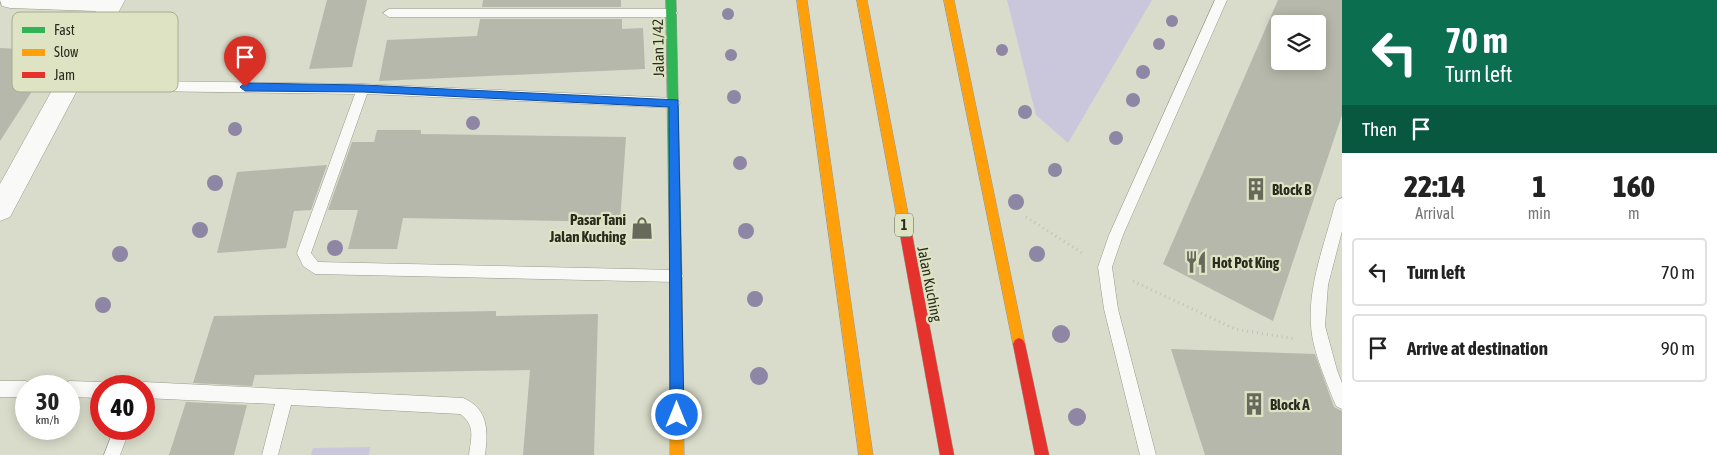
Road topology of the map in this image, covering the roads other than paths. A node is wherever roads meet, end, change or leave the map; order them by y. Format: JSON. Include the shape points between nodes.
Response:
{"nodes":[{"id":1,"x":10,"y":0,"type":"edge"},
{"id":2,"x":671,"y":0,"type":"edge"},
{"id":3,"x":802,"y":0,"type":"edge"},
{"id":4,"x":949,"y":0,"type":"edge"},
{"id":5,"x":1221,"y":0,"type":"edge"},
{"id":6,"x":863,"y":1,"type":"edge"},
{"id":7,"x":113,"y":2,"type":"edge"},
{"id":8,"x":389,"y":13,"type":"dead end"},
{"id":9,"x":672,"y":13,"type":"junction"},
{"id":10,"x":178,"y":86,"type":"edge"},
{"id":11,"x":363,"y":88,"type":"junction"},
{"id":12,"x":64,"y":92,"type":"edge"},
{"id":13,"x":674,"y":103,"type":"junction"},
{"id":14,"x":1342,"y":204,"type":"edge"},
{"id":15,"x":0,"y":209,"type":"edge"},
{"id":16,"x":676,"y":276,"type":"junction"},
{"id":17,"x":0,"y":389,"type":"edge"},
{"id":18,"x":15,"y":389,"type":"edge"},
{"id":19,"x":155,"y":390,"type":"edge"},
{"id":20,"x":285,"y":396,"type":"junction"},
{"id":21,"x":1342,"y":401,"type":"edge"},
{"id":22,"x":118,"y":440,"type":"edge"},
{"id":23,"x":112,"y":455,"type":"edge"},
{"id":24,"x":270,"y":455,"type":"edge"},
{"id":25,"x":477,"y":455,"type":"edge"},
{"id":26,"x":677,"y":455,"type":"edge"},
{"id":27,"x":866,"y":455,"type":"edge"},
{"id":28,"x":947,"y":455,"type":"edge"},
{"id":29,"x":1042,"y":455,"type":"edge"},
{"id":30,"x":1148,"y":455,"type":"edge"}],
"edges":[{"from":1,"to":7,"type":"street"},
{"from":2,"to":9,"type":"main road","name":"Jalan 1/42"},
{"from":3,"to":27,"type":"main road"},
{"from":4,"to":29,"type":"main road"},
{"from":5,"to":30,"type":"lane","via":[[1116,235],[1105,267],[1111,309]]},
{"from":6,"to":28,"type":"main road","name":"Jalan Kuching","number":"1"},
{"from":8,"to":9,"type":"lane"},
{"from":9,"to":13,"type":"main road","name":"Jalan 1/42"},
{"from":10,"to":11,"type":"lane"},
{"from":11,"to":13,"type":"lane"},
{"from":11,"to":16,"type":"lane","via":[[304,252],[315,268]]},
{"from":12,"to":15,"type":"street"},
{"from":13,"to":16,"type":"main road","name":"Jalan 1/42"},
{"from":14,"to":21,"type":"lane","via":[[1321,285],[1318,326],[1329,370]]},
{"from":16,"to":26,"type":"main road","name":"Jalan 1/42"},
{"from":17,"to":18,"type":"lane"},
{"from":19,"to":20,"type":"lane"},
{"from":20,"to":24,"type":"lane"},
{"from":20,"to":25,"type":"lane","via":[[463,406],[475,414],[481,426]]},
{"from":22,"to":23,"type":"lane"}]}
